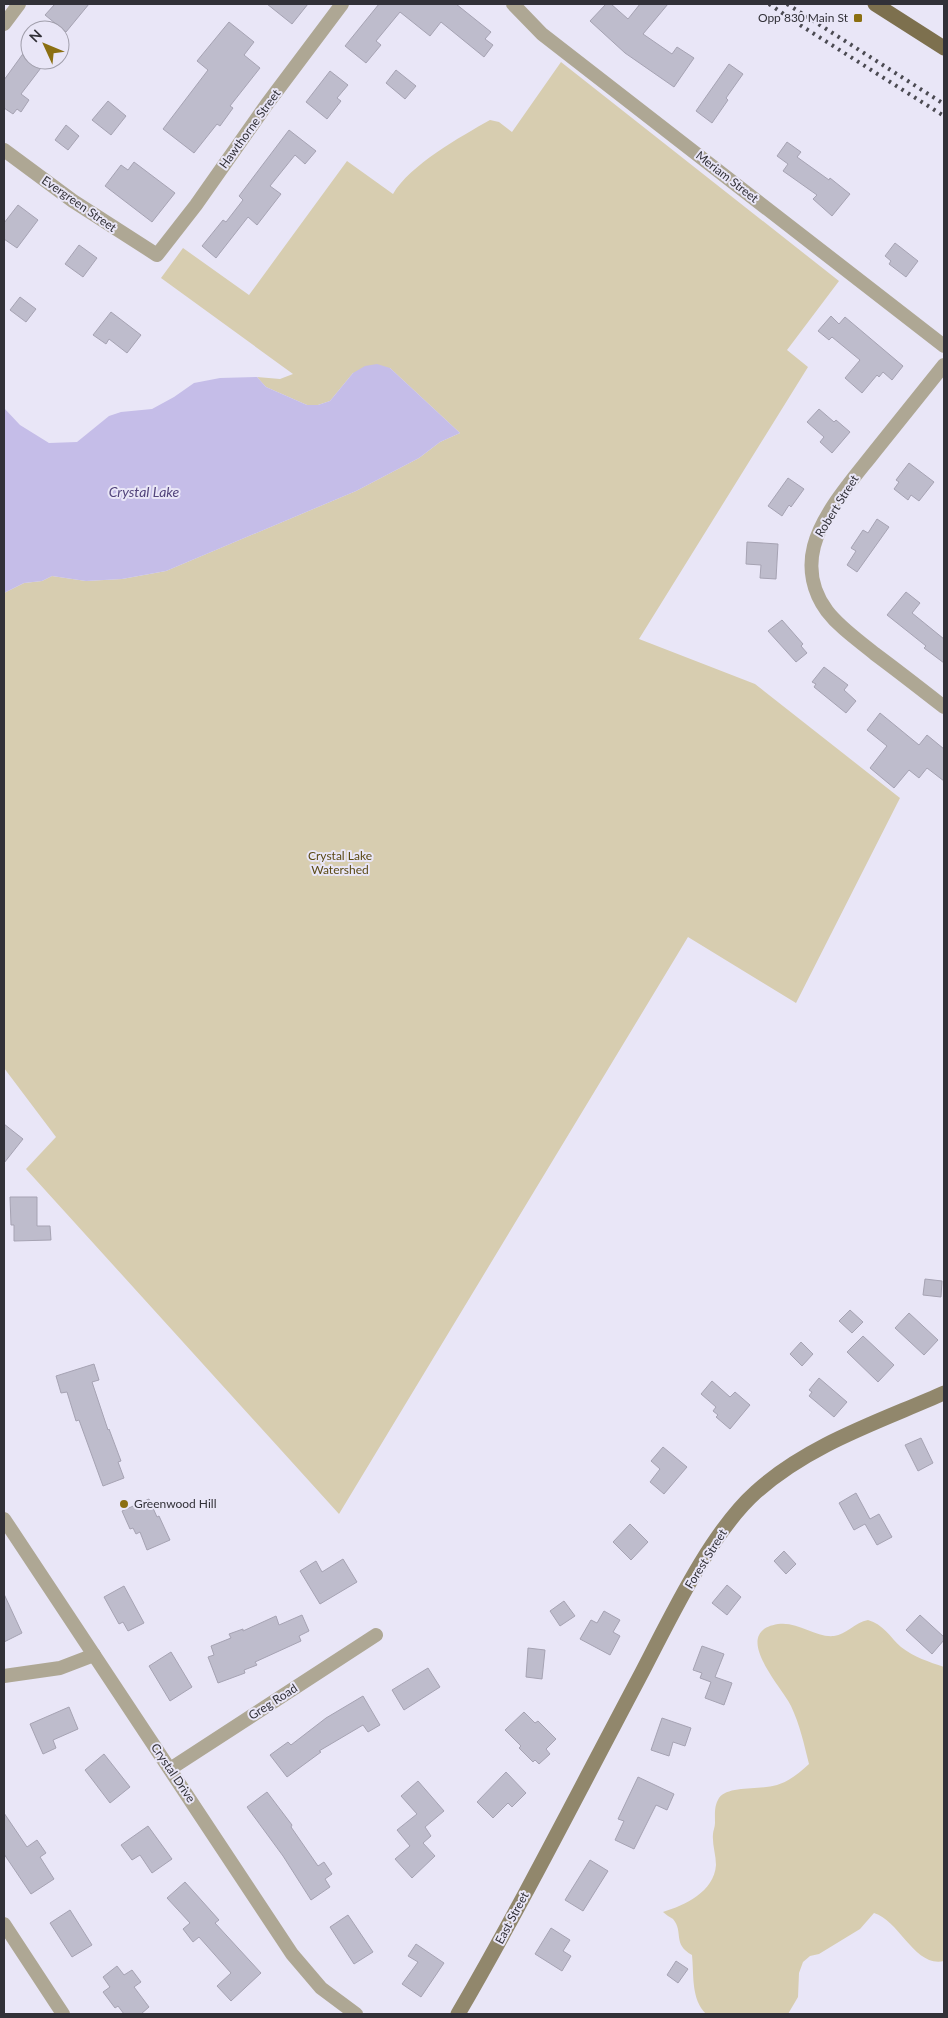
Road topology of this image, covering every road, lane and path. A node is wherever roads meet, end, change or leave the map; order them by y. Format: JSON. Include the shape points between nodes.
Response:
{"nodes":[{"id":1,"x":19,"y":4,"type":"edge"},
{"id":2,"x":342,"y":4,"type":"edge"},
{"id":3,"x":513,"y":4,"type":"edge"},
{"id":4,"x":875,"y":4,"type":"edge"},
{"id":5,"x":4,"y":24,"type":"edge"},
{"id":6,"x":944,"y":48,"type":"edge"},
{"id":7,"x":4,"y":150,"type":"edge"},
{"id":8,"x":156,"y":255,"type":"joint"},
{"id":9,"x":944,"y":346,"type":"edge"},
{"id":10,"x":944,"y":365,"type":"edge"},
{"id":11,"x":944,"y":707,"type":"edge"},
{"id":12,"x":944,"y":1393,"type":"edge"},
{"id":13,"x":4,"y":1519,"type":"edge"},
{"id":14,"x":376,"y":1635,"type":"dead end"},
{"id":15,"x":94,"y":1655,"type":"junction"},
{"id":16,"x":4,"y":1676,"type":"edge"},
{"id":17,"x":170,"y":1770,"type":"junction"},
{"id":18,"x":564,"y":1821,"type":"joint"},
{"id":19,"x":4,"y":1924,"type":"edge"},
{"id":20,"x":63,"y":2014,"type":"edge"},
{"id":21,"x":356,"y":2014,"type":"edge"},
{"id":22,"x":458,"y":2014,"type":"edge"}],
"edges":[{"from":1,"to":5,"type":"street"},
{"from":2,"to":8,"type":"street","name":"Hawthorne Street"},
{"from":3,"to":9,"type":"street","name":"Meriam Street","via":[[542,34]]},
{"from":4,"to":6,"type":"main road"},
{"from":7,"to":8,"type":"street","name":"Evergreen Street"},
{"from":10,"to":11,"type":"street","name":"Robert Street","via":[[845,489],[822,526],[812,558],[812,578],[819,599],[833,619]]},
{"from":12,"to":18,"type":"main road","name":"Forest Street","via":[[856,1431],[796,1462],[762,1486],[742,1506],[691,1582]]},
{"from":13,"to":15,"type":"street","name":"Crystal Drive"},
{"from":14,"to":17,"type":"street","name":"Greg Road"},
{"from":15,"to":16,"type":"street","via":[[60,1668]]},
{"from":15,"to":17,"type":"street","name":"Crystal Drive"},
{"from":17,"to":21,"type":"street","name":"Crystal Drive","via":[[284,1943],[326,1993]]},
{"from":18,"to":22,"type":"main road","name":"East Street"},
{"from":19,"to":20,"type":"street"}]}
